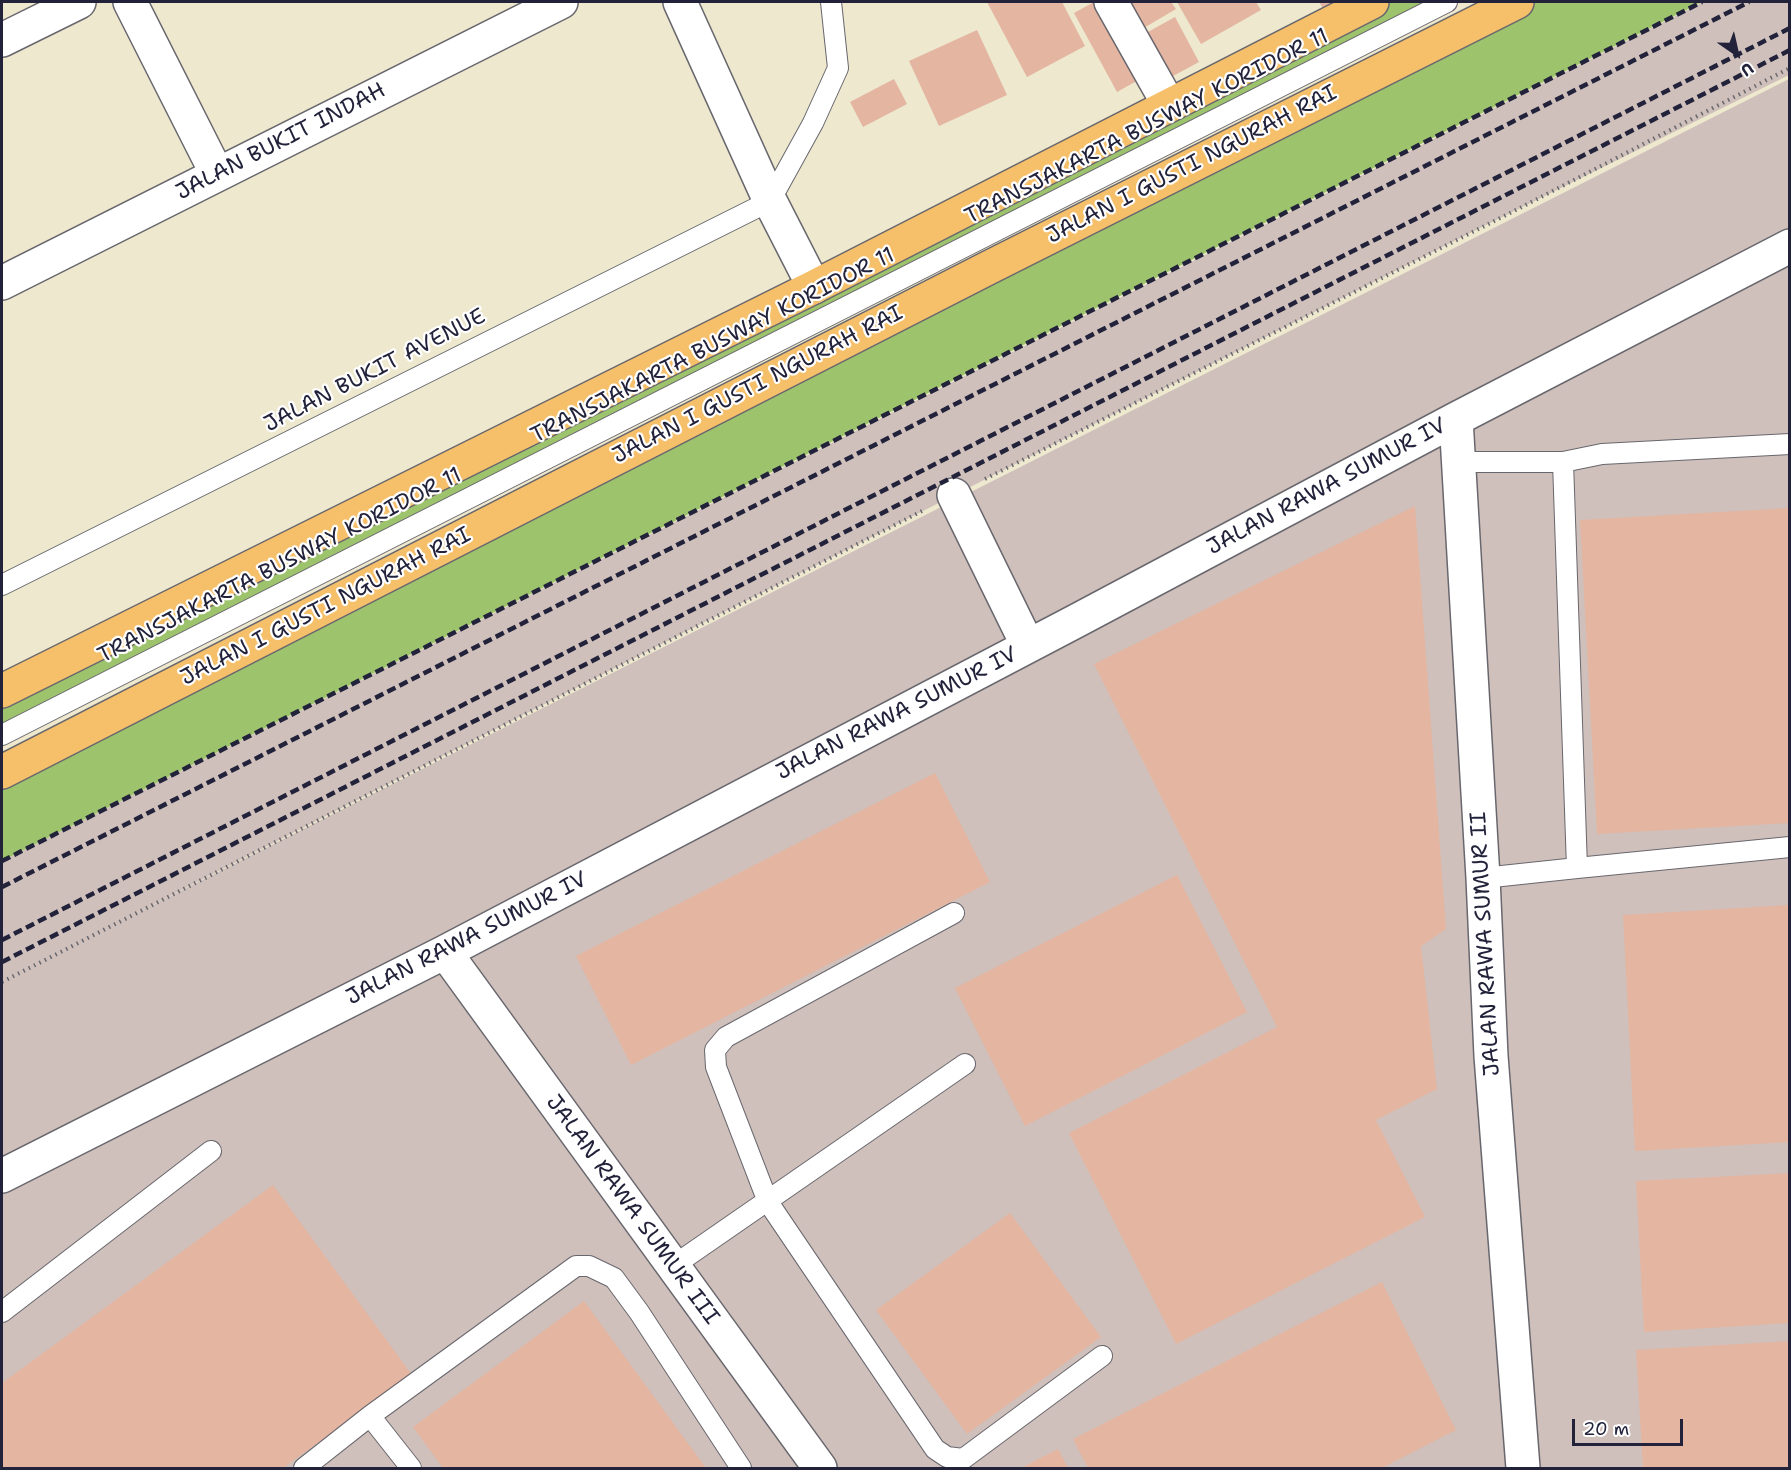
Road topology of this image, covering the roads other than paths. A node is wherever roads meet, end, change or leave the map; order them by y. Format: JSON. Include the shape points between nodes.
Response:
{"nodes":[{"id":1,"x":79,"y":2,"type":"edge"},
{"id":2,"x":130,"y":2,"type":"edge"},
{"id":3,"x":561,"y":2,"type":"edge"},
{"id":4,"x":680,"y":2,"type":"edge"},
{"id":5,"x":831,"y":2,"type":"edge"},
{"id":6,"x":1111,"y":2,"type":"edge"},
{"id":7,"x":1372,"y":2,"type":"edge"},
{"id":8,"x":1447,"y":2,"type":"edge"},
{"id":9,"x":1517,"y":2,"type":"edge"},
{"id":10,"x":2,"y":40,"type":"edge"},
{"id":11,"x":1169,"y":105,"type":"junction"},
{"id":12,"x":217,"y":174,"type":"junction"},
{"id":13,"x":770,"y":201,"type":"junction"},
{"id":14,"x":1790,"y":246,"type":"edge"},
{"id":15,"x":2,"y":283,"type":"edge"},
{"id":16,"x":814,"y":287,"type":"junction"},
{"id":17,"x":1456,"y":419,"type":"junction"},
{"id":18,"x":1790,"y":444,"type":"edge"},
{"id":19,"x":1459,"y":462,"type":"junction"},
{"id":20,"x":1563,"y":462,"type":"junction"},
{"id":21,"x":954,"y":495,"type":"road end"},
{"id":22,"x":2,"y":585,"type":"edge"},
{"id":23,"x":1028,"y":646,"type":"junction"},
{"id":24,"x":2,"y":692,"type":"edge"},
{"id":25,"x":2,"y":735,"type":"edge"},
{"id":26,"x":2,"y":772,"type":"edge"},
{"id":27,"x":1790,"y":847,"type":"edge"},
{"id":28,"x":1577,"y":868,"type":"junction"},
{"id":29,"x":1483,"y":879,"type":"junction"},
{"id":30,"x":954,"y":913,"type":"dead end"},
{"id":31,"x":445,"y":952,"type":"junction"},
{"id":32,"x":965,"y":1064,"type":"dead end"},
{"id":33,"x":211,"y":1151,"type":"dead end"},
{"id":34,"x":2,"y":1176,"type":"edge"},
{"id":35,"x":768,"y":1202,"type":"junction"},
{"id":36,"x":674,"y":1266,"type":"junction"},
{"id":37,"x":2,"y":1312,"type":"edge"},
{"id":38,"x":1102,"y":1356,"type":"dead end"},
{"id":39,"x":370,"y":1416,"type":"junction"},
{"id":40,"x":304,"y":1468,"type":"edge"},
{"id":41,"x":411,"y":1468,"type":"edge"},
{"id":42,"x":741,"y":1468,"type":"edge"},
{"id":43,"x":820,"y":1468,"type":"edge"},
{"id":44,"x":1523,"y":1468,"type":"edge"}],
"edges":[{"from":1,"to":10,"type":"street"},
{"from":2,"to":12,"type":"street"},
{"from":3,"to":12,"type":"street","name":"JALAN BUKIT INDAH"},
{"from":4,"to":13,"type":"street"},
{"from":5,"to":13,"type":"lane","via":[[838,68]]},
{"from":6,"to":11,"type":"street"},
{"from":7,"to":11,"type":"main road"},
{"from":8,"to":25,"type":"lane","name":"TRANSJAKARTA BUSWAY KORIDOR 11"},
{"from":9,"to":26,"type":"main road","name":"JALAN I GUSTI NGURAH RAI","via":[[977,273]]},
{"from":11,"to":16,"type":"main road"},
{"from":12,"to":15,"type":"street","name":"JALAN BUKIT INDAH"},
{"from":13,"to":16,"type":"street"},
{"from":13,"to":22,"type":"lane","name":"JALAN BUKIT AVENUE"},
{"from":14,"to":17,"type":"street","name":"JALAN RAWA SUMUR IV"},
{"from":16,"to":24,"type":"main road"},
{"from":17,"to":19,"type":"street","name":"JALAN RAWA SUMUR II"},
{"from":17,"to":23,"type":"street","name":"JALAN RAWA SUMUR IV"},
{"from":18,"to":20,"type":"lane","via":[[1602,454]]},
{"from":19,"to":20,"type":"lane"},
{"from":19,"to":29,"type":"street","name":"JALAN RAWA SUMUR II"},
{"from":20,"to":28,"type":"lane"},
{"from":21,"to":23,"type":"street"},
{"from":23,"to":31,"type":"street","name":"JALAN RAWA SUMUR IV"},
{"from":27,"to":28,"type":"lane"},
{"from":28,"to":29,"type":"lane"},
{"from":29,"to":44,"type":"street","name":"JALAN RAWA SUMUR II","via":[[1491,1056]]},
{"from":30,"to":35,"type":"lane","via":[[726,1037],[715,1050],[716,1067]]},
{"from":31,"to":34,"type":"street","name":"JALAN RAWA SUMUR IV"},
{"from":31,"to":36,"type":"street","name":"JALAN RAWA SUMUR III"},
{"from":32,"to":35,"type":"lane"},
{"from":33,"to":37,"type":"lane"},
{"from":35,"to":36,"type":"lane"},
{"from":35,"to":38,"type":"lane","via":[[935,1449],[947,1457],[963,1459]]},
{"from":36,"to":43,"type":"street","name":"JALAN RAWA SUMUR III"},
{"from":39,"to":40,"type":"lane"},
{"from":39,"to":41,"type":"lane"},
{"from":39,"to":42,"type":"lane","via":[[576,1266],[589,1266],[614,1278]]}]}
